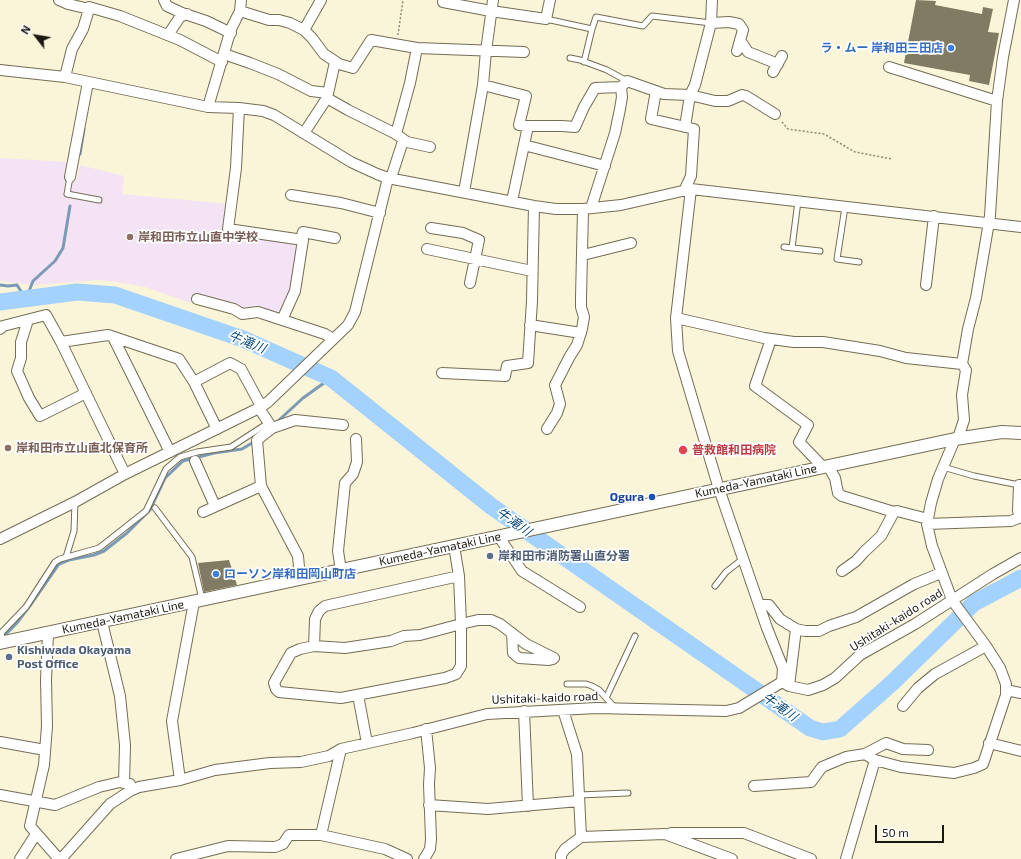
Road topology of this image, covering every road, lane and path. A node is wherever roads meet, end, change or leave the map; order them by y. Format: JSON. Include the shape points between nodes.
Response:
{"nodes":[{"id":1,"x":58,"y":0,"type":"edge"},
{"id":2,"x":164,"y":0,"type":"edge"},
{"id":3,"x":241,"y":0,"type":"edge"},
{"id":4,"x":321,"y":0,"type":"edge"},
{"id":5,"x":403,"y":0,"type":"edge"},
{"id":6,"x":493,"y":0,"type":"edge"},
{"id":7,"x":550,"y":0,"type":"edge"},
{"id":8,"x":712,"y":0,"type":"edge"},
{"id":9,"x":1014,"y":0,"type":"edge"},
{"id":10,"x":443,"y":2,"type":"dead end"},
{"id":11,"x":90,"y":5,"type":"edge"},
{"id":12,"x":240,"y":11,"type":"junction"},
{"id":13,"x":491,"y":11,"type":"junction"},
{"id":14,"x":186,"y":14,"type":"junction"},
{"id":15,"x":546,"y":18,"type":"junction"},
{"id":16,"x":711,"y":23,"type":"junction"},
{"id":17,"x":592,"y":28,"type":"junction"},
{"id":18,"x":304,"y":30,"type":"junction"},
{"id":19,"x":231,"y":33,"type":"junction"},
{"id":20,"x":168,"y":35,"type":"junction"},
{"id":21,"x":740,"y":40,"type":"junction"},
{"id":22,"x":397,"y":44,"type":"junction"},
{"id":23,"x":417,"y":48,"type":"junction"},
{"id":24,"x":486,"y":51,"type":"junction"},
{"id":25,"x":737,"y":51,"type":"dead end"},
{"id":26,"x":524,"y":52,"type":"dead end"},
{"id":27,"x":223,"y":58,"type":"junction"},
{"id":28,"x":570,"y":58,"type":"dead end"},
{"id":29,"x":335,"y":62,"type":"junction"},
{"id":30,"x":584,"y":62,"type":"junction"},
{"id":31,"x":778,"y":64,"type":"dead end"},
{"id":32,"x":0,"y":70,"type":"edge"},
{"id":33,"x":894,"y":71,"type":"dead end"},
{"id":34,"x":65,"y":77,"type":"junction"},
{"id":35,"x":88,"y":82,"type":"junction"},
{"id":36,"x":624,"y":84,"type":"junction"},
{"id":37,"x":483,"y":85,"type":"junction"},
{"id":38,"x":656,"y":91,"type":"junction"},
{"id":39,"x":690,"y":95,"type":"junction"},
{"id":40,"x":328,"y":96,"type":"junction"},
{"id":41,"x":997,"y":101,"type":"junction"},
{"id":42,"x":208,"y":107,"type":"junction"},
{"id":43,"x":239,"y":108,"type":"junction"},
{"id":44,"x":775,"y":114,"type":"joint"},
{"id":45,"x":528,"y":126,"type":"junction"},
{"id":46,"x":685,"y":127,"type":"junction"},
{"id":47,"x":304,"y":133,"type":"junction"},
{"id":48,"x":400,"y":137,"type":"junction"},
{"id":49,"x":524,"y":145,"type":"junction"},
{"id":50,"x":430,"y":147,"type":"dead end"},
{"id":51,"x":892,"y":159,"type":"dead end"},
{"id":52,"x":605,"y":166,"type":"junction"},
{"id":53,"x":70,"y":177,"type":"joint"},
{"id":54,"x":390,"y":178,"type":"junction"},
{"id":55,"x":688,"y":190,"type":"junction"},
{"id":56,"x":464,"y":192,"type":"junction"},
{"id":57,"x":290,"y":195,"type":"dead end"},
{"id":58,"x":99,"y":200,"type":"dead end"},
{"id":59,"x":512,"y":201,"type":"junction"},
{"id":60,"x":798,"y":201,"type":"junction"},
{"id":61,"x":534,"y":206,"type":"junction"},
{"id":62,"x":846,"y":206,"type":"junction"},
{"id":63,"x":587,"y":208,"type":"junction"},
{"id":64,"x":380,"y":213,"type":"junction"},
{"id":65,"x":934,"y":216,"type":"junction"},
{"id":66,"x":989,"y":223,"type":"junction"},
{"id":67,"x":1021,"y":227,"type":"edge"},
{"id":68,"x":431,"y":228,"type":"dead end"},
{"id":69,"x":335,"y":238,"type":"dead end"},
{"id":70,"x":301,"y":240,"type":"junction"},
{"id":71,"x":631,"y":243,"type":"dead end"},
{"id":72,"x":784,"y":247,"type":"dead end"},
{"id":73,"x":792,"y":248,"type":"junction"},
{"id":74,"x":427,"y":249,"type":"dead end"},
{"id":75,"x":820,"y":251,"type":"dead end"},
{"id":76,"x":583,"y":255,"type":"junction"},
{"id":77,"x":475,"y":259,"type":"junction"},
{"id":78,"x":859,"y":262,"type":"dead end"},
{"id":79,"x":532,"y":270,"type":"junction"},
{"id":80,"x":470,"y":283,"type":"dead end"},
{"id":81,"x":926,"y":285,"type":"dead end"},
{"id":82,"x":196,"y":299,"type":"dead end"},
{"id":83,"x":676,"y":318,"type":"junction"},
{"id":84,"x":28,"y":320,"type":"junction"},
{"id":85,"x":282,"y":320,"type":"junction"},
{"id":86,"x":530,"y":325,"type":"junction"},
{"id":87,"x":0,"y":329,"type":"edge"},
{"id":88,"x":581,"y":333,"type":"junction"},
{"id":89,"x":114,"y":337,"type":"junction"},
{"id":90,"x":333,"y":339,"type":"junction"},
{"id":91,"x":771,"y":339,"type":"junction"},
{"id":92,"x":61,"y":342,"type":"junction"},
{"id":93,"x":962,"y":364,"type":"junction"},
{"id":94,"x":442,"y":373,"type":"dead end"},
{"id":95,"x":194,"y":382,"type":"junction"},
{"id":96,"x":86,"y":393,"type":"junction"},
{"id":97,"x":260,"y":407,"type":"junction"},
{"id":98,"x":270,"y":425,"type":"junction"},
{"id":99,"x":343,"y":425,"type":"dead end"},
{"id":100,"x":217,"y":429,"type":"junction"},
{"id":101,"x":546,"y":429,"type":"dead end"},
{"id":102,"x":1021,"y":432,"type":"edge"},
{"id":103,"x":356,"y":439,"type":"dead end"},
{"id":104,"x":956,"y":439,"type":"junction"},
{"id":105,"x":170,"y":452,"type":"junction"},
{"id":106,"x":194,"y":461,"type":"dead end"},
{"id":107,"x":826,"y":466,"type":"junction"},
{"id":108,"x":943,"y":467,"type":"junction"},
{"id":109,"x":125,"y":474,"type":"junction"},
{"id":110,"x":1020,"y":485,"type":"edge"},
{"id":111,"x":261,"y":486,"type":"junction"},
{"id":112,"x":719,"y":489,"type":"junction"},
{"id":113,"x":75,"y":502,"type":"junction"},
{"id":114,"x":215,"y":506,"type":"junction"},
{"id":115,"x":155,"y":508,"type":"dead end"},
{"id":116,"x":203,"y":512,"type":"dead end"},
{"id":117,"x":894,"y":512,"type":"junction"},
{"id":118,"x":1021,"y":517,"type":"edge"},
{"id":119,"x":928,"y":522,"type":"junction"},
{"id":120,"x":501,"y":536,"type":"junction"},
{"id":121,"x":0,"y":539,"type":"edge"},
{"id":122,"x":454,"y":546,"type":"junction"},
{"id":123,"x":66,"y":557,"type":"junction"},
{"id":124,"x":744,"y":558,"type":"junction"},
{"id":125,"x":1021,"y":558,"type":"edge"},
{"id":126,"x":341,"y":571,"type":"junction"},
{"id":127,"x":842,"y":571,"type":"dead end"},
{"id":128,"x":941,"y":573,"type":"junction"},
{"id":129,"x":459,"y":576,"type":"junction"},
{"id":130,"x":300,"y":579,"type":"junction"},
{"id":131,"x":715,"y":586,"type":"dead end"},
{"id":132,"x":198,"y":601,"type":"junction"},
{"id":133,"x":953,"y":602,"type":"junction"},
{"id":134,"x":760,"y":604,"type":"junction"},
{"id":135,"x":580,"y":607,"type":"dead end"},
{"id":136,"x":102,"y":622,"type":"junction"},
{"id":137,"x":461,"y":624,"type":"junction"},
{"id":138,"x":796,"y":629,"type":"junction"},
{"id":139,"x":48,"y":633,"type":"junction"},
{"id":140,"x":512,"y":633,"type":"dead end"},
{"id":141,"x":635,"y":636,"type":"dead end"},
{"id":142,"x":1,"y":639,"type":"edge"},
{"id":143,"x":314,"y":646,"type":"junction"},
{"id":144,"x":986,"y":646,"type":"junction"},
{"id":145,"x":567,"y":684,"type":"dead end"},
{"id":146,"x":783,"y":684,"type":"junction"},
{"id":147,"x":1006,"y":690,"type":"junction"},
{"id":148,"x":1021,"y":693,"type":"edge"},
{"id":149,"x":358,"y":695,"type":"junction"},
{"id":150,"x":606,"y":698,"type":"junction"},
{"id":151,"x":902,"y":706,"type":"dead end"},
{"id":152,"x":616,"y":709,"type":"junction"},
{"id":153,"x":563,"y":710,"type":"junction"},
{"id":154,"x":524,"y":711,"type":"junction"},
{"id":155,"x":426,"y":729,"type":"junction"},
{"id":156,"x":0,"y":742,"type":"edge"},
{"id":157,"x":367,"y":743,"type":"junction"},
{"id":158,"x":989,"y":743,"type":"junction"},
{"id":159,"x":341,"y":749,"type":"junction"},
{"id":160,"x":45,"y":750,"type":"junction"},
{"id":161,"x":928,"y":750,"type":"dead end"},
{"id":162,"x":1021,"y":751,"type":"edge"},
{"id":163,"x":865,"y":754,"type":"junction"},
{"id":164,"x":875,"y":760,"type":"junction"},
{"id":165,"x":180,"y":780,"type":"junction"},
{"id":166,"x":124,"y":783,"type":"junction"},
{"id":167,"x":754,"y":786,"type":"dead end"},
{"id":168,"x":139,"y":787,"type":"junction"},
{"id":169,"x":628,"y":793,"type":"dead end"},
{"id":170,"x":0,"y":795,"type":"edge"},
{"id":171,"x":579,"y":798,"type":"junction"},
{"id":172,"x":36,"y":802,"type":"junction"},
{"id":173,"x":429,"y":804,"type":"junction"},
{"id":174,"x":528,"y":806,"type":"junction"},
{"id":175,"x":36,"y":834,"type":"junction"},
{"id":176,"x":665,"y":834,"type":"junction"},
{"id":177,"x":321,"y":835,"type":"junction"},
{"id":178,"x":581,"y":837,"type":"junction"},
{"id":179,"x":20,"y":859,"type":"edge"},
{"id":180,"x":60,"y":859,"type":"edge"},
{"id":181,"x":176,"y":859,"type":"edge"},
{"id":182,"x":407,"y":859,"type":"edge"},
{"id":183,"x":424,"y":859,"type":"edge"},
{"id":184,"x":561,"y":859,"type":"edge"},
{"id":185,"x":732,"y":859,"type":"edge"},
{"id":186,"x":811,"y":859,"type":"edge"},
{"id":187,"x":846,"y":859,"type":"edge"}],
"edges":[{"from":1,"to":11,"type":"street","via":[[68,4]]},
{"from":2,"to":14,"type":"street","via":[[167,6]]},
{"from":3,"to":12,"type":"street"},
{"from":4,"to":18,"type":"street"},
{"from":5,"to":22,"type":"path"},
{"from":6,"to":13,"type":"street"},
{"from":7,"to":15,"type":"street"},
{"from":8,"to":16,"type":"street"},
{"from":9,"to":41,"type":"street"},
{"from":10,"to":13,"type":"street"},
{"from":11,"to":20,"type":"street"},
{"from":11,"to":34,"type":"street","via":[[83,29],[72,49]]},
{"from":12,"to":18,"type":"street","via":[[290,23]]},
{"from":12,"to":19,"type":"street"},
{"from":13,"to":15,"type":"street"},
{"from":13,"to":24,"type":"street"},
{"from":14,"to":19,"type":"street"},
{"from":14,"to":20,"type":"street","via":[[180,17]]},
{"from":15,"to":17,"type":"lane"},
{"from":16,"to":17,"type":"lane","via":[[652,16],[643,26],[596,17]]},
{"from":16,"to":21,"type":"street","via":[[739,24],[743,30]]},
{"from":16,"to":39,"type":"street"},
{"from":17,"to":30,"type":"lane"},
{"from":18,"to":29,"type":"street","via":[[324,54]]},
{"from":19,"to":27,"type":"street"},
{"from":20,"to":27,"type":"street"},
{"from":21,"to":25,"type":"street"},
{"from":21,"to":31,"type":"street","via":[[748,52]]},
{"from":22,"to":23,"type":"street"},
{"from":22,"to":29,"type":"street","via":[[371,40],[353,68]]},
{"from":23,"to":24,"type":"street"},
{"from":23,"to":48,"type":"street"},
{"from":24,"to":26,"type":"street"},
{"from":24,"to":37,"type":"street"},
{"from":27,"to":40,"type":"street","via":[[257,66],[311,91]]},
{"from":27,"to":42,"type":"street"},
{"from":28,"to":30,"type":"lane"},
{"from":29,"to":40,"type":"street"},
{"from":30,"to":36,"type":"lane","via":[[607,70]]},
{"from":32,"to":34,"type":"street"},
{"from":33,"to":41,"type":"street","via":[[944,90]]},
{"from":34,"to":35,"type":"street"},
{"from":35,"to":42,"type":"street"},
{"from":35,"to":53,"type":"street"},
{"from":36,"to":38,"type":"street"},
{"from":36,"to":45,"type":"street","via":[[595,88],[575,127]]},
{"from":36,"to":52,"type":"street"},
{"from":37,"to":45,"type":"street","via":[[526,96],[519,125]]},
{"from":37,"to":56,"type":"street"},
{"from":38,"to":39,"type":"street","via":[[664,94]]},
{"from":38,"to":46,"type":"street","via":[[651,119]]},
{"from":39,"to":44,"type":"street","via":[[715,101],[728,101],[742,95]]},
{"from":39,"to":46,"type":"street"},
{"from":40,"to":47,"type":"street"},
{"from":40,"to":48,"type":"street","via":[[348,110]]},
{"from":41,"to":66,"type":"street"},
{"from":42,"to":43,"type":"street"},
{"from":43,"to":47,"type":"street","via":[[274,115]]},
{"from":43,"to":70,"type":"street","via":[[236,168],[228,229]]},
{"from":44,"to":51,"type":"path","via":[[788,129],[824,134],[855,152]]},
{"from":45,"to":49,"type":"street"},
{"from":46,"to":55,"type":"street","via":[[694,129]]},
{"from":47,"to":54,"type":"street","via":[[351,162]]},
{"from":48,"to":50,"type":"street"},
{"from":48,"to":54,"type":"street"},
{"from":49,"to":52,"type":"street"},
{"from":49,"to":59,"type":"street"},
{"from":52,"to":63,"type":"street"},
{"from":53,"to":58,"type":"lane","via":[[67,194]]},
{"from":54,"to":56,"type":"street"},
{"from":54,"to":64,"type":"street"},
{"from":55,"to":60,"type":"street"},
{"from":55,"to":63,"type":"street","via":[[621,205]]},
{"from":55,"to":83,"type":"street"},
{"from":56,"to":59,"type":"street"},
{"from":57,"to":64,"type":"street","via":[[341,203]]},
{"from":59,"to":61,"type":"street"},
{"from":60,"to":62,"type":"street"},
{"from":60,"to":73,"type":"lane"},
{"from":61,"to":63,"type":"street","via":[[556,209]]},
{"from":61,"to":79,"type":"street"},
{"from":62,"to":65,"type":"street"},
{"from":62,"to":78,"type":"lane","via":[[837,259]]},
{"from":63,"to":76,"type":"street"},
{"from":64,"to":90,"type":"street","via":[[355,312],[348,325]]},
{"from":65,"to":66,"type":"street"},
{"from":65,"to":81,"type":"street"},
{"from":66,"to":67,"type":"street"},
{"from":66,"to":93,"type":"street"},
{"from":68,"to":77,"type":"street","via":[[463,233],[479,240]]},
{"from":69,"to":70,"type":"street","via":[[303,232]]},
{"from":70,"to":85,"type":"street","via":[[295,291]]},
{"from":71,"to":76,"type":"street"},
{"from":72,"to":73,"type":"lane"},
{"from":73,"to":75,"type":"lane"},
{"from":74,"to":77,"type":"street"},
{"from":76,"to":88,"type":"street","via":[[581,307],[584,317]]},
{"from":77,"to":79,"type":"street"},
{"from":77,"to":80,"type":"street"},
{"from":79,"to":86,"type":"street"},
{"from":82,"to":85,"type":"street","via":[[234,309],[242,314],[258,312]]},
{"from":83,"to":91,"type":"street"},
{"from":83,"to":112,"type":"street","via":[[678,352]]},
{"from":84,"to":87,"type":"street"},
{"from":84,"to":92,"type":"street","via":[[46,315]]},
{"from":84,"to":96,"type":"street","via":[[21,342],[21,358],[17,371],[40,416]]},
{"from":85,"to":90,"type":"street"},
{"from":86,"to":88,"type":"street"},
{"from":86,"to":94,"type":"street","via":[[528,363],[507,366],[506,376]]},
{"from":88,"to":101,"type":"street","via":[[555,385],[560,404]]},
{"from":89,"to":92,"type":"street","via":[[108,335]]},
{"from":89,"to":95,"type":"street","via":[[179,359]]},
{"from":89,"to":105,"type":"street"},
{"from":90,"to":97,"type":"street"},
{"from":91,"to":93,"type":"street","via":[[823,342],[906,358]]},
{"from":91,"to":107,"type":"street","via":[[755,386],[808,425],[799,442]]},
{"from":92,"to":96,"type":"street"},
{"from":93,"to":104,"type":"street","via":[[966,370],[962,395],[964,420]]},
{"from":95,"to":97,"type":"street","via":[[230,363],[241,369]]},
{"from":95,"to":100,"type":"street"},
{"from":96,"to":109,"type":"street"},
{"from":97,"to":98,"type":"street"},
{"from":97,"to":100,"type":"street"},
{"from":98,"to":99,"type":"street","via":[[295,420]]},
{"from":98,"to":111,"type":"street","via":[[257,440]]},
{"from":98,"to":123,"type":"lane","via":[[231,447],[197,452],[180,458],[166,468],[146,511],[99,548]]},
{"from":100,"to":105,"type":"street"},
{"from":102,"to":104,"type":"street","name":"Kumeda-Yamataki Line","via":[[1002,432]]},
{"from":103,"to":126,"type":"street","via":[[357,462],[353,474],[345,483],[341,518],[338,552]]},
{"from":104,"to":107,"type":"street","name":"Kumeda-Yamataki Line"},
{"from":104,"to":108,"type":"street"},
{"from":105,"to":109,"type":"street"},
{"from":106,"to":114,"type":"street"},
{"from":107,"to":112,"type":"street","name":"Kumeda-Yamataki Line"},
{"from":107,"to":117,"type":"street","via":[[835,478],[838,493],[842,496]]},
{"from":108,"to":110,"type":"lane"},
{"from":108,"to":119,"type":"street","via":[[930,503]]},
{"from":109,"to":113,"type":"street"},
{"from":110,"to":118,"type":"street","via":[[1018,511]]},
{"from":111,"to":114,"type":"street"},
{"from":111,"to":130,"type":"street","via":[[298,556]]},
{"from":112,"to":120,"type":"street","name":"Kumeda-Yamataki Line"},
{"from":112,"to":124,"type":"street"},
{"from":113,"to":121,"type":"street"},
{"from":113,"to":123,"type":"lane","via":[[74,531]]},
{"from":114,"to":116,"type":"street"},
{"from":115,"to":132,"type":"lane","via":[[192,558]]},
{"from":117,"to":119,"type":"street"},
{"from":117,"to":127,"type":"street","via":[[881,536]]},
{"from":118,"to":119,"type":"street","via":[[1011,521]]},
{"from":119,"to":128,"type":"street","via":[[932,546]]},
{"from":120,"to":122,"type":"street","name":"Kumeda-Yamataki Line"},
{"from":120,"to":135,"type":"street","via":[[522,571]]},
{"from":122,"to":126,"type":"street","name":"Kumeda-Yamataki Line"},
{"from":122,"to":129,"type":"street"},
{"from":123,"to":142,"type":"lane","via":[[55,562],[26,607]]},
{"from":124,"to":131,"type":"lane","via":[[726,572]]},
{"from":124,"to":134,"type":"street"},
{"from":125,"to":133,"type":"street","name":"Ushitaki-kaido road"},
{"from":126,"to":130,"type":"street","name":"Kumeda-Yamataki Line"},
{"from":128,"to":133,"type":"street"},
{"from":128,"to":138,"type":"street","via":[[914,584],[856,617],[819,631]]},
{"from":129,"to":137,"type":"street"},
{"from":129,"to":143,"type":"street","via":[[325,606],[315,619]]},
{"from":130,"to":132,"type":"street","name":"Kumeda-Yamataki Line"},
{"from":132,"to":136,"type":"street","name":"Kumeda-Yamataki Line"},
{"from":132,"to":165,"type":"street","via":[[172,720]]},
{"from":133,"to":144,"type":"street"},
{"from":133,"to":146,"type":"street","name":"Ushitaki-kaido road","via":[[860,655],[835,678],[823,685],[808,690]]},
{"from":134,"to":138,"type":"street","via":[[770,605],[780,619]]},
{"from":134,"to":146,"type":"street","via":[[783,668]]},
{"from":136,"to":139,"type":"street","name":"Kumeda-Yamataki Line"},
{"from":136,"to":166,"type":"street","via":[[120,696],[125,745]]},
{"from":137,"to":140,"type":"street","via":[[491,620]]},
{"from":137,"to":143,"type":"street","via":[[391,641],[345,648]]},
{"from":137,"to":149,"type":"street","via":[[461,666],[456,674]]},
{"from":138,"to":146,"type":"street"},
{"from":139,"to":142,"type":"street","name":"Kumeda-Yamataki Line"},
{"from":139,"to":160,"type":"street"},
{"from":141,"to":150,"type":"lane"},
{"from":143,"to":149,"type":"street","via":[[291,653],[274,683],[276,689],[279,692],[341,698]]},
{"from":144,"to":147,"type":"street","via":[[1000,668]]},
{"from":144,"to":151,"type":"street","via":[[935,674]]},
{"from":145,"to":150,"type":"lane","via":[[592,686]]},
{"from":146,"to":152,"type":"street","name":"Ushitaki-kaido road","via":[[739,708],[726,711]]},
{"from":147,"to":148,"type":"street"},
{"from":147,"to":158,"type":"street"},
{"from":149,"to":157,"type":"street"},
{"from":150,"to":152,"type":"lane"},
{"from":152,"to":153,"type":"street","name":"Ushitaki-kaido road"},
{"from":153,"to":154,"type":"street","name":"Ushitaki-kaido road"},
{"from":153,"to":171,"type":"street","via":[[577,754]]},
{"from":154,"to":155,"type":"street","name":"Ushitaki-kaido road","via":[[487,714]]},
{"from":154,"to":174,"type":"street"},
{"from":155,"to":157,"type":"street","name":"Ushitaki-kaido road"},
{"from":155,"to":173,"type":"street","via":[[430,768]]},
{"from":156,"to":160,"type":"street"},
{"from":157,"to":159,"type":"street","name":"Ushitaki-kaido road"},
{"from":158,"to":162,"type":"street"},
{"from":158,"to":164,"type":"street","via":[[983,764],[954,773],[901,767]]},
{"from":159,"to":165,"type":"street","name":"Ushitaki-kaido road","via":[[329,756],[301,762],[215,770]]},
{"from":159,"to":177,"type":"street"},
{"from":160,"to":172,"type":"street"},
{"from":161,"to":163,"type":"street","via":[[903,749],[886,743]]},
{"from":163,"to":164,"type":"street"},
{"from":163,"to":167,"type":"street","via":[[846,757],[822,767],[811,782]]},
{"from":164,"to":187,"type":"street"},
{"from":165,"to":168,"type":"street","name":"Ushitaki-kaido road"},
{"from":166,"to":168,"type":"street"},
{"from":166,"to":172,"type":"street","via":[[99,788],[55,806]]},
{"from":168,"to":180,"type":"street","name":"Ushitaki-kaido road","via":[[110,804]]},
{"from":169,"to":171,"type":"lane"},
{"from":170,"to":172,"type":"street"},
{"from":171,"to":174,"type":"street"},
{"from":171,"to":178,"type":"street"},
{"from":172,"to":175,"type":"street","via":[[30,826]]},
{"from":173,"to":174,"type":"street","via":[[488,809]]},
{"from":173,"to":183,"type":"street","via":[[430,849]]},
{"from":175,"to":179,"type":"street"},
{"from":175,"to":180,"type":"street"},
{"from":176,"to":178,"type":"street"},
{"from":176,"to":185,"type":"street"},
{"from":176,"to":186,"type":"street","via":[[744,833]]},
{"from":177,"to":181,"type":"street","via":[[289,835],[283,844],[275,847],[228,846]]},
{"from":177,"to":182,"type":"street","via":[[385,849]]},
{"from":178,"to":184,"type":"street","via":[[565,849]]}]}
